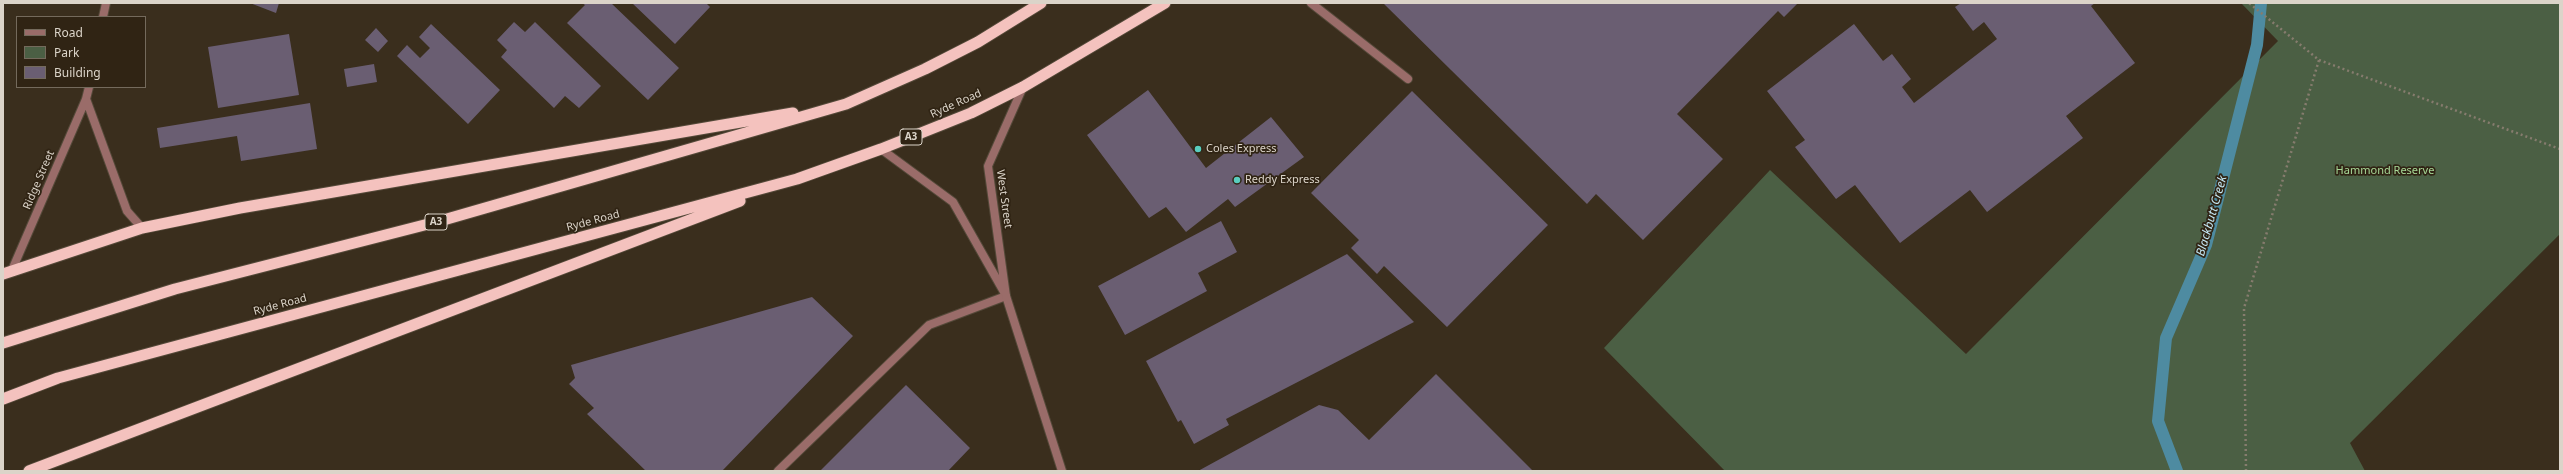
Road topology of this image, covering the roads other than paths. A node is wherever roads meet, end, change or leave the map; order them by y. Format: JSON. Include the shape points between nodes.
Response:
{"nodes":[{"id":1,"x":106,"y":3,"type":"edge"},
{"id":2,"x":1042,"y":3,"type":"edge"},
{"id":3,"x":1165,"y":3,"type":"edge"},
{"id":4,"x":1311,"y":3,"type":"edge"},
{"id":5,"x":103,"y":16,"type":"edge"},
{"id":6,"x":1408,"y":79,"type":"dead end"},
{"id":7,"x":1023,"y":87,"type":"junction"},
{"id":8,"x":89,"y":88,"type":"edge"},
{"id":9,"x":86,"y":99,"type":"junction"},
{"id":10,"x":846,"y":104,"type":"junction"},
{"id":11,"x":881,"y":149,"type":"junction"},
{"id":12,"x":797,"y":179,"type":"junction"},
{"id":13,"x":142,"y":228,"type":"junction"},
{"id":14,"x":8,"y":272,"type":"edge"},
{"id":15,"x":1006,"y":296,"type":"junction"},
{"id":16,"x":3,"y":343,"type":"edge"},
{"id":17,"x":3,"y":399,"type":"edge"},
{"id":18,"x":29,"y":471,"type":"edge"},
{"id":19,"x":778,"y":471,"type":"edge"},
{"id":20,"x":1062,"y":471,"type":"edge"}],
"edges":[{"from":1,"to":5,"type":"street"},
{"from":2,"to":10,"type":"highway","number":"A3","via":[[978,42]]},
{"from":3,"to":7,"type":"highway","name":"Ryde Road","number":"A3"},
{"from":4,"to":6,"type":"street"},
{"from":7,"to":11,"type":"highway","name":"Ryde Road","number":"A3","via":[[971,113]]},
{"from":7,"to":15,"type":"street","name":"West Street","via":[[988,166]]},
{"from":8,"to":9,"type":"street","name":"Ridge Street"},
{"from":9,"to":13,"type":"street","via":[[127,211]]},
{"from":9,"to":14,"type":"street","name":"Ridge Street"},
{"from":10,"to":13,"type":"highway","via":[[240,208]]},
{"from":10,"to":16,"type":"highway","number":"A3","via":[[440,221],[175,289]]},
{"from":11,"to":12,"type":"highway","name":"Ryde Road","number":"A3"},
{"from":11,"to":15,"type":"street","name":"West Street","via":[[953,202]]},
{"from":12,"to":17,"type":"highway","name":"Ryde Road","number":"A3","via":[[58,378]]},
{"from":12,"to":18,"type":"highway"},
{"from":13,"to":14,"type":"highway"},
{"from":15,"to":19,"type":"street","via":[[929,325]]},
{"from":15,"to":20,"type":"street","name":"West Street"}]}
